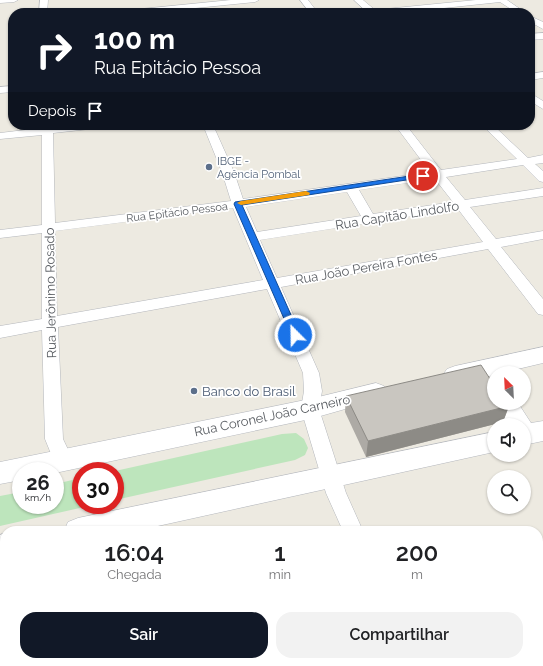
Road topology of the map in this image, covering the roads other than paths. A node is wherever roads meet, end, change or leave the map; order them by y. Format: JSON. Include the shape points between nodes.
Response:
{"nodes":[{"id":1,"x":14,"y":0,"type":"edge"},
{"id":2,"x":255,"y":0,"type":"edge"},
{"id":3,"x":304,"y":0,"type":"edge"},
{"id":4,"x":358,"y":0,"type":"edge"},
{"id":5,"x":414,"y":0,"type":"edge"},
{"id":6,"x":501,"y":0,"type":"edge"},
{"id":7,"x":0,"y":1,"type":"edge"},
{"id":8,"x":187,"y":8,"type":"edge"},
{"id":9,"x":310,"y":8,"type":"edge"},
{"id":10,"x":367,"y":8,"type":"edge"},
{"id":11,"x":423,"y":8,"type":"joint"},
{"id":12,"x":514,"y":8,"type":"edge"},
{"id":13,"x":35,"y":130,"type":"edge"},
{"id":14,"x":47,"y":130,"type":"edge"},
{"id":15,"x":210,"y":130,"type":"edge"},
{"id":16,"x":404,"y":130,"type":"edge"},
{"id":17,"x":492,"y":130,"type":"edge"},
{"id":18,"x":0,"y":136,"type":"edge"},
{"id":19,"x":543,"y":159,"type":"edge"},
{"id":20,"x":526,"y":162,"type":"junction"},
{"id":21,"x":438,"y":174,"type":"junction"},
{"id":22,"x":543,"y":178,"type":"edge"},
{"id":23,"x":351,"y":187,"type":"junction"},
{"id":24,"x":543,"y":192,"type":"edge"},
{"id":25,"x":238,"y":204,"type":"junction"},
{"id":26,"x":462,"y":205,"type":"junction"},
{"id":27,"x":369,"y":219,"type":"junction"},
{"id":28,"x":48,"y":228,"type":"junction"},
{"id":29,"x":0,"y":234,"type":"edge"},
{"id":30,"x":543,"y":235,"type":"edge"},
{"id":31,"x":252,"y":237,"type":"junction"},
{"id":32,"x":492,"y":244,"type":"junction"},
{"id":33,"x":273,"y":284,"type":"junction"},
{"id":34,"x":543,"y":310,"type":"edge"},
{"id":35,"x":50,"y":323,"type":"junction"},
{"id":36,"x":0,"y":332,"type":"edge"},
{"id":37,"x":543,"y":355,"type":"edge"},
{"id":38,"x":515,"y":366,"type":"edge"},
{"id":39,"x":487,"y":376,"type":"edge"},
{"id":40,"x":432,"y":380,"type":"edge"},
{"id":41,"x":395,"y":388,"type":"edge"},
{"id":42,"x":310,"y":409,"type":"junction"},
{"id":43,"x":510,"y":410,"type":"edge"},
{"id":44,"x":516,"y":418,"type":"edge"},
{"id":45,"x":487,"y":444,"type":"edge"},
{"id":46,"x":63,"y":460,"type":"junction"},
{"id":47,"x":0,"y":473,"type":"edge"},
{"id":48,"x":331,"y":478,"type":"junction"},
{"id":49,"x":100,"y":526,"type":"edge"},
{"id":50,"x":351,"y":526,"type":"edge"}],
"edges":[{"from":1,"to":7,"type":"street"},
{"from":2,"to":8,"type":"street"},
{"from":3,"to":9,"type":"street"},
{"from":4,"to":10,"type":"street"},
{"from":5,"to":11,"type":"street"},
{"from":6,"to":11,"type":"street"},
{"from":6,"to":12,"type":"street"},
{"from":13,"to":18,"type":"street"},
{"from":14,"to":28,"type":"street","name":"Rua Jerônimo Rosado"},
{"from":15,"to":25,"type":"street"},
{"from":16,"to":21,"type":"street"},
{"from":17,"to":20,"type":"street"},
{"from":19,"to":20,"type":"street","name":"Rua Epitácio Pessoa"},
{"from":20,"to":21,"type":"street","name":"Rua Epitácio Pessoa"},
{"from":20,"to":22,"type":"street"},
{"from":21,"to":23,"type":"street","name":"Rua Epitácio Pessoa"},
{"from":21,"to":26,"type":"street"},
{"from":23,"to":25,"type":"street","name":"Rua Epitácio Pessoa"},
{"from":23,"to":27,"type":"street"},
{"from":24,"to":26,"type":"street","name":"Rua Capitão Lindolfo"},
{"from":25,"to":28,"type":"street","name":"Rua Epitácio Pessoa"},
{"from":25,"to":31,"type":"street"},
{"from":26,"to":27,"type":"street","name":"Rua Capitão Lindolfo"},
{"from":26,"to":32,"type":"street"},
{"from":27,"to":31,"type":"street","name":"Rua Capitão Lindolfo"},
{"from":28,"to":29,"type":"street","name":"Rua Epitácio Pessoa"},
{"from":28,"to":35,"type":"street","name":"Rua Jerônimo Rosado"},
{"from":30,"to":32,"type":"street","name":"Rua João Pereira Fontes"},
{"from":31,"to":33,"type":"street"},
{"from":32,"to":33,"type":"street","name":"Rua João Pereira Fontes"},
{"from":32,"to":34,"type":"street"},
{"from":33,"to":35,"type":"street","name":"Rua João Pereira Fontes"},
{"from":33,"to":42,"type":"street","via":[[311,373],[314,391]]},
{"from":35,"to":36,"type":"street","name":"Rua João Pereira Fontes"},
{"from":35,"to":46,"type":"street","name":"Rua Jerônimo Rosado","via":[[54,439]]},
{"from":37,"to":38,"type":"main road"},
{"from":39,"to":40,"type":"main road"},
{"from":41,"to":42,"type":"main road","name":"Rua Coronel João Carneiro"},
{"from":42,"to":46,"type":"main road","name":"Rua Coronel João Carneiro"},
{"from":42,"to":48,"type":"street"},
{"from":43,"to":44,"type":"main road"},
{"from":45,"to":48,"type":"main road"},
{"from":46,"to":47,"type":"main road","name":"Rua Coronel João Carneiro"},
{"from":48,"to":49,"type":"main road","via":[[223,498]]},
{"from":48,"to":50,"type":"street"}]}
